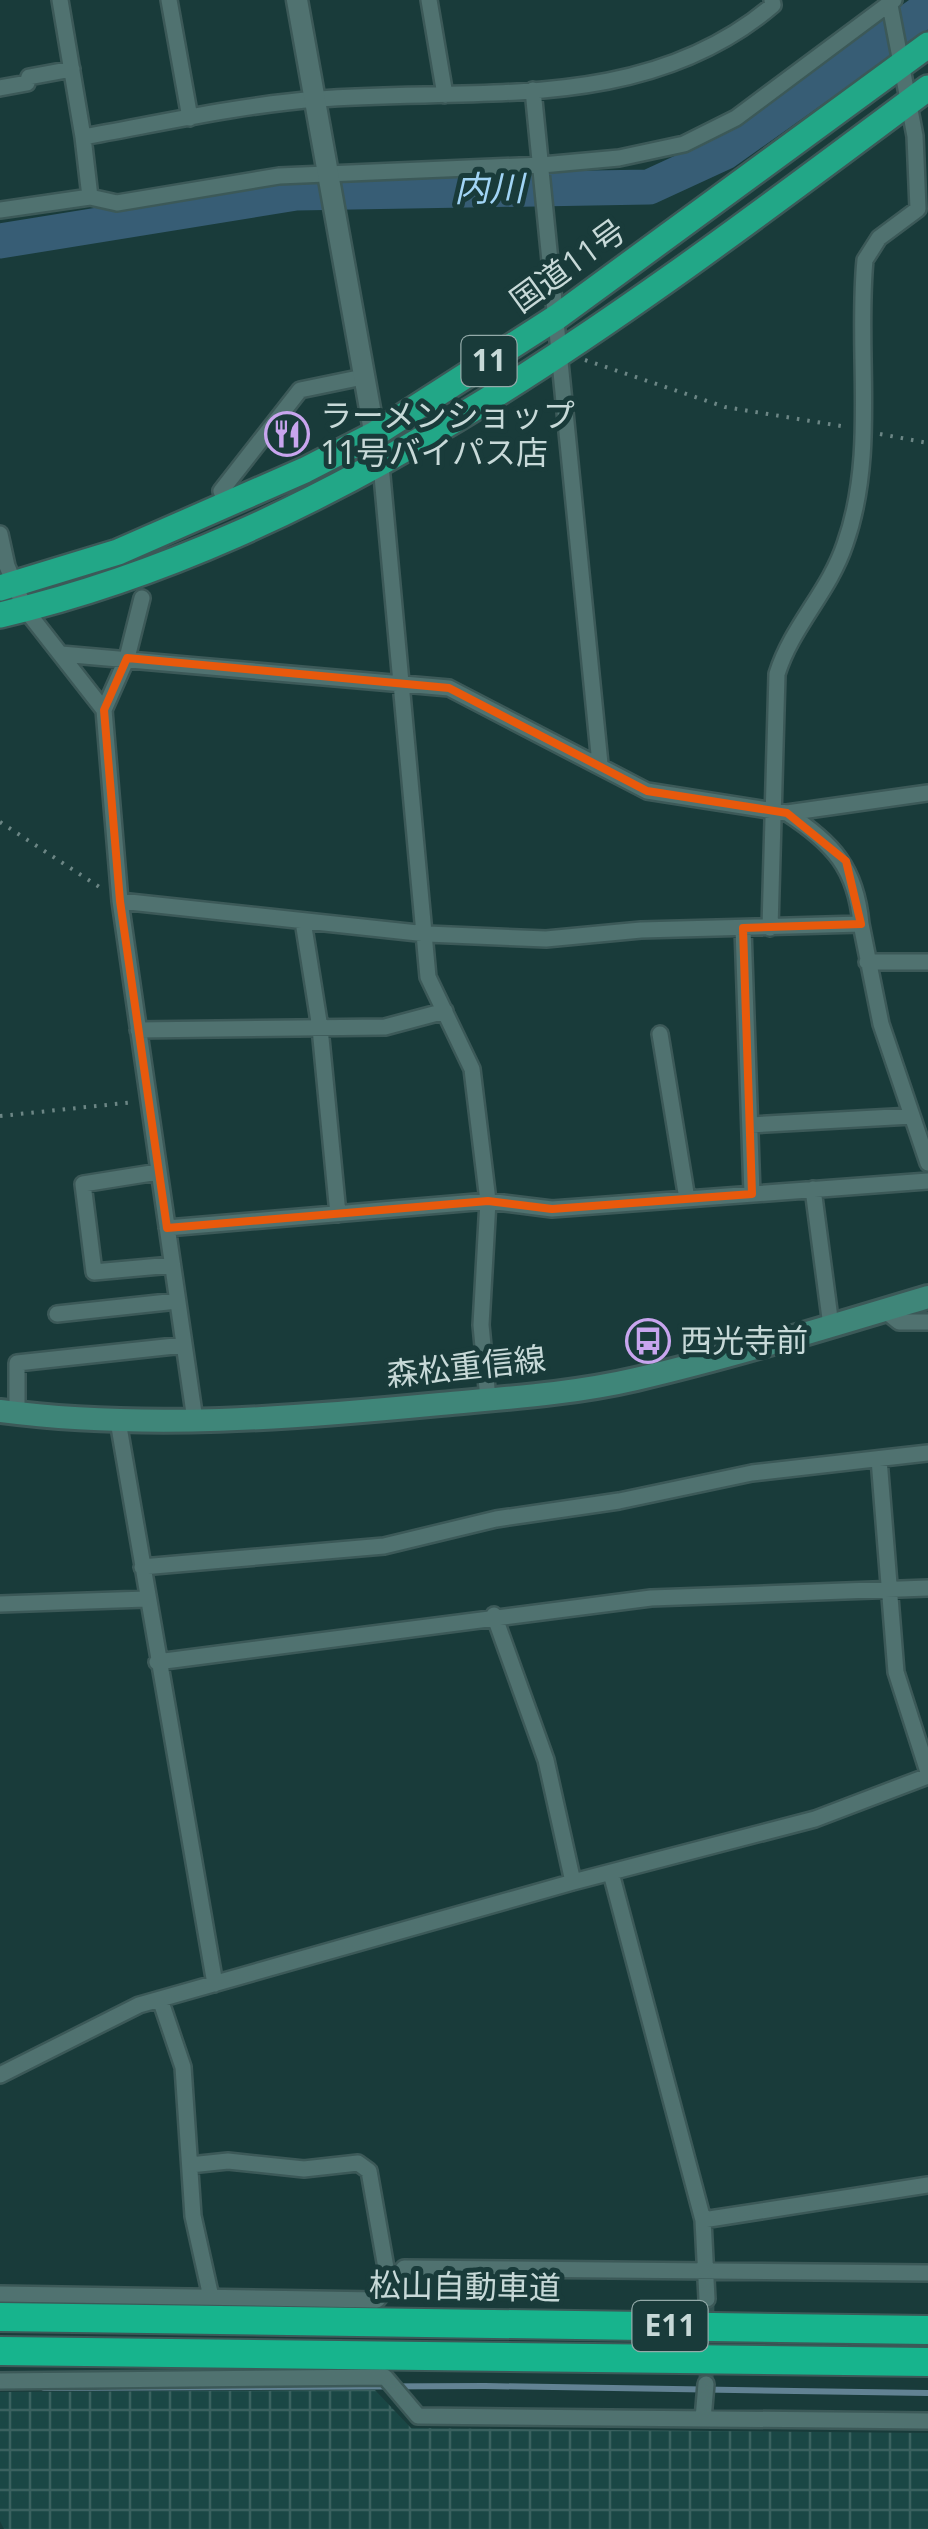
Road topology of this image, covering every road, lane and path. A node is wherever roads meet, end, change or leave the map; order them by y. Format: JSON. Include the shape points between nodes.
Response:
{"nodes":[{"id":1,"x":60,"y":0,"type":"edge"},
{"id":2,"x":169,"y":0,"type":"edge"},
{"id":3,"x":297,"y":0,"type":"edge"},
{"id":4,"x":429,"y":0,"type":"edge"},
{"id":5,"x":772,"y":0,"type":"edge"},
{"id":6,"x":891,"y":4,"type":"edge"},
{"id":7,"x":928,"y":46,"type":"edge"},
{"id":8,"x":901,"y":56,"type":"junction"},
{"id":9,"x":72,"y":69,"type":"junction"},
{"id":10,"x":0,"y":88,"type":"edge"},
{"id":11,"x":533,"y":90,"type":"junction"},
{"id":12,"x":445,"y":95,"type":"junction"},
{"id":13,"x":918,"y":96,"type":"edge"},
{"id":14,"x":314,"y":99,"type":"junction"},
{"id":15,"x":190,"y":118,"type":"junction"},
{"id":16,"x":84,"y":136,"type":"junction"},
{"id":17,"x":542,"y":169,"type":"junction"},
{"id":18,"x":328,"y":176,"type":"junction"},
{"id":19,"x":90,"y":197,"type":"junction"},
{"id":20,"x":0,"y":210,"type":"edge"},
{"id":21,"x":923,"y":210,"type":"edge"},
{"id":22,"x":557,"y":317,"type":"junction"},
{"id":23,"x":562,"y":352,"type":"junction"},
{"id":24,"x":363,"y":378,"type":"junction"},
{"id":25,"x":862,"y":430,"type":"junction"},
{"id":26,"x":375,"y":434,"type":"junction"},
{"id":27,"x":928,"y":442,"type":"edge"},
{"id":28,"x":380,"y":464,"type":"junction"},
{"id":29,"x":227,"y":504,"type":"junction"},
{"id":30,"x":0,"y":534,"type":"edge"},
{"id":31,"x":7,"y":586,"type":"edge"},
{"id":32,"x":142,"y":598,"type":"dead end"},
{"id":33,"x":13,"y":612,"type":"edge"},
{"id":34,"x":61,"y":654,"type":"junction"},
{"id":35,"x":127,"y":658,"type":"junction"},
{"id":36,"x":402,"y":684,"type":"junction"},
{"id":37,"x":104,"y":710,"type":"junction"},
{"id":38,"x":600,"y":764,"type":"junction"},
{"id":39,"x":928,"y":792,"type":"edge"},
{"id":40,"x":779,"y":813,"type":"junction"},
{"id":41,"x":0,"y":822,"type":"edge"},
{"id":42,"x":120,"y":901,"type":"junction"},
{"id":43,"x":302,"y":921,"type":"junction"},
{"id":44,"x":860,"y":924,"type":"junction"},
{"id":45,"x":743,"y":928,"type":"junction"},
{"id":46,"x":770,"y":928,"type":"junction"},
{"id":47,"x":427,"y":934,"type":"junction"},
{"id":48,"x":867,"y":962,"type":"junction"},
{"id":49,"x":928,"y":962,"type":"edge"},
{"id":50,"x":444,"y":1011,"type":"junction"},
{"id":51,"x":320,"y":1028,"type":"junction"},
{"id":52,"x":138,"y":1030,"type":"junction"},
{"id":53,"x":660,"y":1034,"type":"dead end"},
{"id":54,"x":148,"y":1101,"type":"junction"},
{"id":55,"x":0,"y":1116,"type":"edge"},
{"id":56,"x":918,"y":1121,"type":"edge"},
{"id":57,"x":750,"y":1125,"type":"junction"},
{"id":58,"x":928,"y":1163,"type":"edge"},
{"id":59,"x":158,"y":1172,"type":"junction"},
{"id":60,"x":928,"y":1181,"type":"edge"},
{"id":61,"x":812,"y":1190,"type":"junction"},
{"id":62,"x":752,"y":1194,"type":"junction"},
{"id":63,"x":688,"y":1199,"type":"junction"},
{"id":64,"x":488,"y":1201,"type":"junction"},
{"id":65,"x":338,"y":1214,"type":"junction"},
{"id":66,"x":167,"y":1228,"type":"junction"},
{"id":67,"x":172,"y":1264,"type":"junction"},
{"id":68,"x":928,"y":1297,"type":"edge"},
{"id":69,"x":178,"y":1301,"type":"junction"},
{"id":70,"x":884,"y":1310,"type":"junction"},
{"id":71,"x":57,"y":1314,"type":"dead end"},
{"id":72,"x":928,"y":1322,"type":"edge"},
{"id":73,"x":832,"y":1326,"type":"junction"},
{"id":74,"x":184,"y":1344,"type":"junction"},
{"id":75,"x":488,"y":1400,"type":"junction"},
{"id":76,"x":9,"y":1412,"type":"edge"},
{"id":77,"x":196,"y":1420,"type":"junction"},
{"id":78,"x":118,"y":1421,"type":"junction"},
{"id":79,"x":928,"y":1453,"type":"edge"},
{"id":80,"x":879,"y":1459,"type":"junction"},
{"id":81,"x":142,"y":1567,"type":"junction"},
{"id":82,"x":892,"y":1588,"type":"junction"},
{"id":83,"x":928,"y":1588,"type":"edge"},
{"id":84,"x":146,"y":1599,"type":"junction"},
{"id":85,"x":0,"y":1604,"type":"edge"},
{"id":86,"x":494,"y":1615,"type":"junction"},
{"id":87,"x":157,"y":1662,"type":"junction"},
{"id":88,"x":928,"y":1774,"type":"edge"},
{"id":89,"x":611,"y":1873,"type":"junction"},
{"id":90,"x":573,"y":1882,"type":"junction"},
{"id":91,"x":214,"y":1984,"type":"junction"},
{"id":92,"x":160,"y":1999,"type":"junction"},
{"id":93,"x":0,"y":2075,"type":"edge"},
{"id":94,"x":190,"y":2166,"type":"junction"},
{"id":95,"x":928,"y":2185,"type":"edge"},
{"id":96,"x":703,"y":2220,"type":"junction"},
{"id":97,"x":706,"y":2271,"type":"junction"},
{"id":98,"x":928,"y":2273,"type":"edge"},
{"id":99,"x":390,"y":2285,"type":"junction"},
{"id":100,"x":0,"y":2294,"type":"edge"},
{"id":101,"x":211,"y":2297,"type":"junction"},
{"id":102,"x":708,"y":2299,"type":"tunnel mouth"},
{"id":103,"x":0,"y":2318,"type":"edge"},
{"id":104,"x":928,"y":2330,"type":"edge"},
{"id":105,"x":0,"y":2351,"type":"edge"},
{"id":106,"x":928,"y":2362,"type":"edge"},
{"id":107,"x":0,"y":2381,"type":"edge"},
{"id":108,"x":706,"y":2384,"type":"tunnel mouth"},
{"id":109,"x":703,"y":2418,"type":"junction"},
{"id":110,"x":928,"y":2421,"type":"edge"}],
"edges":[{"from":1,"to":9,"type":"street"},
{"from":2,"to":15,"type":"street"},
{"from":3,"to":14,"type":"street"},
{"from":4,"to":12,"type":"street"},
{"from":5,"to":11,"type":"street","via":[[754,21],[664,70]]},
{"from":6,"to":8,"type":"street"},
{"from":6,"to":17,"type":"street","via":[[712,132],[653,152]]},
{"from":7,"to":8,"type":"highway","name":"国道11号","number":"11"},
{"from":8,"to":13,"type":"street"},
{"from":8,"to":22,"type":"highway","name":"国道11号","number":"11"},
{"from":9,"to":10,"type":"street"},
{"from":9,"to":16,"type":"street"},
{"from":11,"to":12,"type":"street"},
{"from":11,"to":17,"type":"street"},
{"from":12,"to":14,"type":"street"},
{"from":13,"to":21,"type":"street"},
{"from":13,"to":23,"type":"highway","name":"国道11号","number":"11"},
{"from":14,"to":15,"type":"street"},
{"from":14,"to":18,"type":"street"},
{"from":15,"to":16,"type":"street"},
{"from":16,"to":19,"type":"street"},
{"from":17,"to":18,"type":"street"},
{"from":17,"to":22,"type":"street"},
{"from":18,"to":19,"type":"street","via":[[279,176],[117,203]]},
{"from":18,"to":24,"type":"street"},
{"from":19,"to":20,"type":"street"},
{"from":21,"to":25,"type":"street","via":[[879,238],[865,260]]},
{"from":22,"to":23,"type":"street"},
{"from":22,"to":26,"type":"highway","name":"国道11号","number":"11"},
{"from":23,"to":25,"type":"path","via":[[725,407]]},
{"from":23,"to":28,"type":"highway","name":"国道11号","number":"11"},
{"from":23,"to":38,"type":"street"},
{"from":24,"to":26,"type":"street"},
{"from":24,"to":29,"type":"street","via":[[300,390],[222,491]]},
{"from":25,"to":27,"type":"path"},
{"from":25,"to":40,"type":"street","via":[[861,486],[845,546],[787,642],[776,674]]},
{"from":26,"to":28,"type":"street"},
{"from":26,"to":29,"type":"highway","name":"国道11号","number":"11"},
{"from":28,"to":33,"type":"highway","name":"国道11号","number":"11","via":[[118,582]]},
{"from":28,"to":36,"type":"street"},
{"from":29,"to":31,"type":"highway","name":"国道11号","number":"11","via":[[118,552]]},
{"from":30,"to":31,"type":"street"},
{"from":31,"to":33,"type":"street"},
{"from":32,"to":35,"type":"street"},
{"from":33,"to":34,"type":"street"},
{"from":34,"to":35,"type":"street"},
{"from":34,"to":37,"type":"street"},
{"from":35,"to":36,"type":"street"},
{"from":35,"to":37,"type":"street"},
{"from":36,"to":38,"type":"street","via":[[449,688]]},
{"from":36,"to":47,"type":"street"},
{"from":37,"to":42,"type":"street"},
{"from":38,"to":40,"type":"street","via":[[647,791]]},
{"from":39,"to":40,"type":"street"},
{"from":40,"to":44,"type":"street","via":[[820,835],[846,862]]},
{"from":40,"to":46,"type":"street"},
{"from":41,"to":42,"type":"path"},
{"from":42,"to":43,"type":"street"},
{"from":42,"to":52,"type":"street"},
{"from":43,"to":47,"type":"street"},
{"from":43,"to":51,"type":"street"},
{"from":44,"to":46,"type":"street"},
{"from":44,"to":48,"type":"street"},
{"from":45,"to":46,"type":"street"},
{"from":45,"to":47,"type":"street","via":[[546,939]]},
{"from":45,"to":57,"type":"street"},
{"from":47,"to":50,"type":"street","via":[[428,976]]},
{"from":48,"to":49,"type":"street"},
{"from":48,"to":56,"type":"street","via":[[880,1024]]},
{"from":50,"to":51,"type":"street","via":[[385,1027]]},
{"from":50,"to":64,"type":"street","via":[[472,1069]]},
{"from":51,"to":52,"type":"street"},
{"from":51,"to":65,"type":"street"},
{"from":52,"to":54,"type":"street"},
{"from":53,"to":63,"type":"street"},
{"from":54,"to":55,"type":"path"},
{"from":54,"to":59,"type":"street"},
{"from":56,"to":57,"type":"street"},
{"from":56,"to":58,"type":"street"},
{"from":57,"to":62,"type":"street"},
{"from":59,"to":66,"type":"street"},
{"from":59,"to":67,"type":"street","via":[[83,1184],[94,1272]]},
{"from":60,"to":61,"type":"street"},
{"from":61,"to":62,"type":"street"},
{"from":61,"to":73,"type":"street"},
{"from":62,"to":63,"type":"street"},
{"from":63,"to":64,"type":"street","via":[[552,1209]]},
{"from":64,"to":65,"type":"street"},
{"from":64,"to":75,"type":"street","via":[[481,1325]]},
{"from":65,"to":66,"type":"street"},
{"from":66,"to":67,"type":"street"},
{"from":67,"to":69,"type":"street"},
{"from":68,"to":70,"type":"main road","name":"森松重信線"},
{"from":69,"to":71,"type":"street"},
{"from":69,"to":74,"type":"street"},
{"from":70,"to":72,"type":"street","via":[[899,1322]]},
{"from":70,"to":73,"type":"main road","name":"森松重信線"},
{"from":73,"to":75,"type":"main road","name":"森松重信線","via":[[631,1380]]},
{"from":74,"to":76,"type":"street","via":[[17,1364]]},
{"from":74,"to":77,"type":"street"},
{"from":75,"to":77,"type":"main road","name":"森松重信線"},
{"from":76,"to":78,"type":"main road","name":"森松重信線"},
{"from":77,"to":78,"type":"main road","name":"森松重信線"},
{"from":78,"to":81,"type":"street"},
{"from":79,"to":80,"type":"street"},
{"from":80,"to":81,"type":"street","via":[[752,1473],[384,1546]]},
{"from":80,"to":82,"type":"street"},
{"from":81,"to":84,"type":"street"},
{"from":82,"to":83,"type":"street"},
{"from":82,"to":86,"type":"street","via":[[651,1598]]},
{"from":82,"to":88,"type":"street","via":[[896,1672]]},
{"from":84,"to":85,"type":"street"},
{"from":84,"to":87,"type":"street"},
{"from":86,"to":87,"type":"street"},
{"from":86,"to":90,"type":"street","via":[[546,1760]]},
{"from":87,"to":91,"type":"street"},
{"from":88,"to":89,"type":"street","via":[[816,1820]]},
{"from":89,"to":90,"type":"street"},
{"from":89,"to":96,"type":"street"},
{"from":90,"to":91,"type":"street"},
{"from":91,"to":92,"type":"street"},
{"from":92,"to":93,"type":"street","via":[[104,2019]]},
{"from":92,"to":94,"type":"street","via":[[183,2067]]},
{"from":94,"to":99,"type":"street","via":[[228,2161],[304,2169],[358,2163],[369,2171]]},
{"from":94,"to":101,"type":"street"},
{"from":95,"to":96,"type":"street"},
{"from":96,"to":97,"type":"street"},
{"from":97,"to":98,"type":"street"},
{"from":97,"to":99,"type":"street","via":[[404,2268]]},
{"from":97,"to":102,"type":"street"},
{"from":99,"to":101,"type":"street","via":[[377,2300]]},
{"from":100,"to":101,"type":"street"},
{"from":103,"to":104,"type":"highway","name":"松山自動車道","number":"E11"},
{"from":105,"to":106,"type":"highway","number":"E11"},
{"from":107,"to":109,"type":"street","via":[[384,2376],[418,2416]]},
{"from":108,"to":109,"type":"street"},
{"from":109,"to":110,"type":"street"}]}
